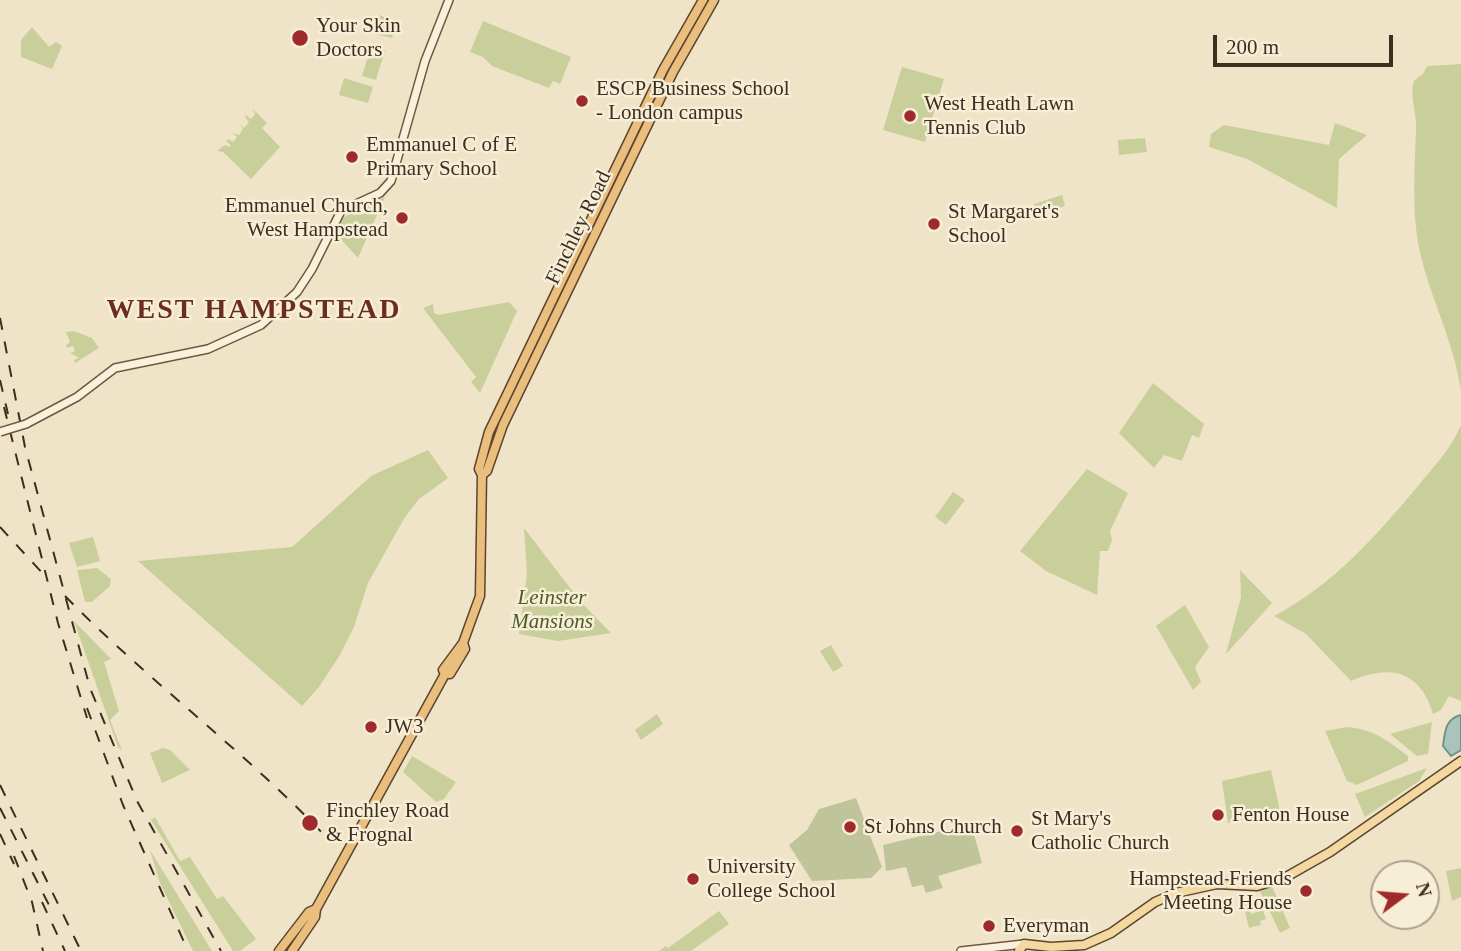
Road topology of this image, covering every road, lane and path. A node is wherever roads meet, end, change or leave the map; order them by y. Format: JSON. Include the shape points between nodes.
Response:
{"nodes":[{"id":1,"x":449,"y":0,"type":"edge"},
{"id":2,"x":703,"y":0,"type":"edge"},
{"id":3,"x":714,"y":0,"type":"edge"},
{"id":4,"x":0,"y":432,"type":"edge"},
{"id":5,"x":482,"y":475,"type":"junction"},
{"id":6,"x":1461,"y":761,"type":"edge"},
{"id":7,"x":316,"y":909,"type":"junction"},
{"id":8,"x":1022,"y":947,"type":"edge"},
{"id":9,"x":279,"y":951,"type":"edge"},
{"id":10,"x":292,"y":951,"type":"edge"},
{"id":11,"x":961,"y":951,"type":"edge"}],
"edges":[{"from":1,"to":4,"type":"main road","bridge":true,"via":[[425,61],[391,181],[380,193],[341,211],[294,296],[261,325],[208,349],[115,368],[77,397]]},
{"from":2,"to":5,"type":"highway","name":"Finchley Road","via":[[663,71],[489,432],[479,469]]},
{"from":3,"to":5,"type":"highway","name":"Finchley Road","via":[[673,72]]},
{"from":5,"to":7,"type":"highway","name":"Finchley Road","via":[[482,584],[465,649],[450,674],[445,674]]},
{"from":6,"to":8,"type":"main road","via":[[1286,877],[1257,886],[1217,884],[1176,893],[1084,945]]},
{"from":7,"to":9,"type":"highway","name":"Finchley Road"},
{"from":7,"to":10,"type":"highway","name":"Finchley Road"},
{"from":8,"to":11,"type":"main road"}]}
